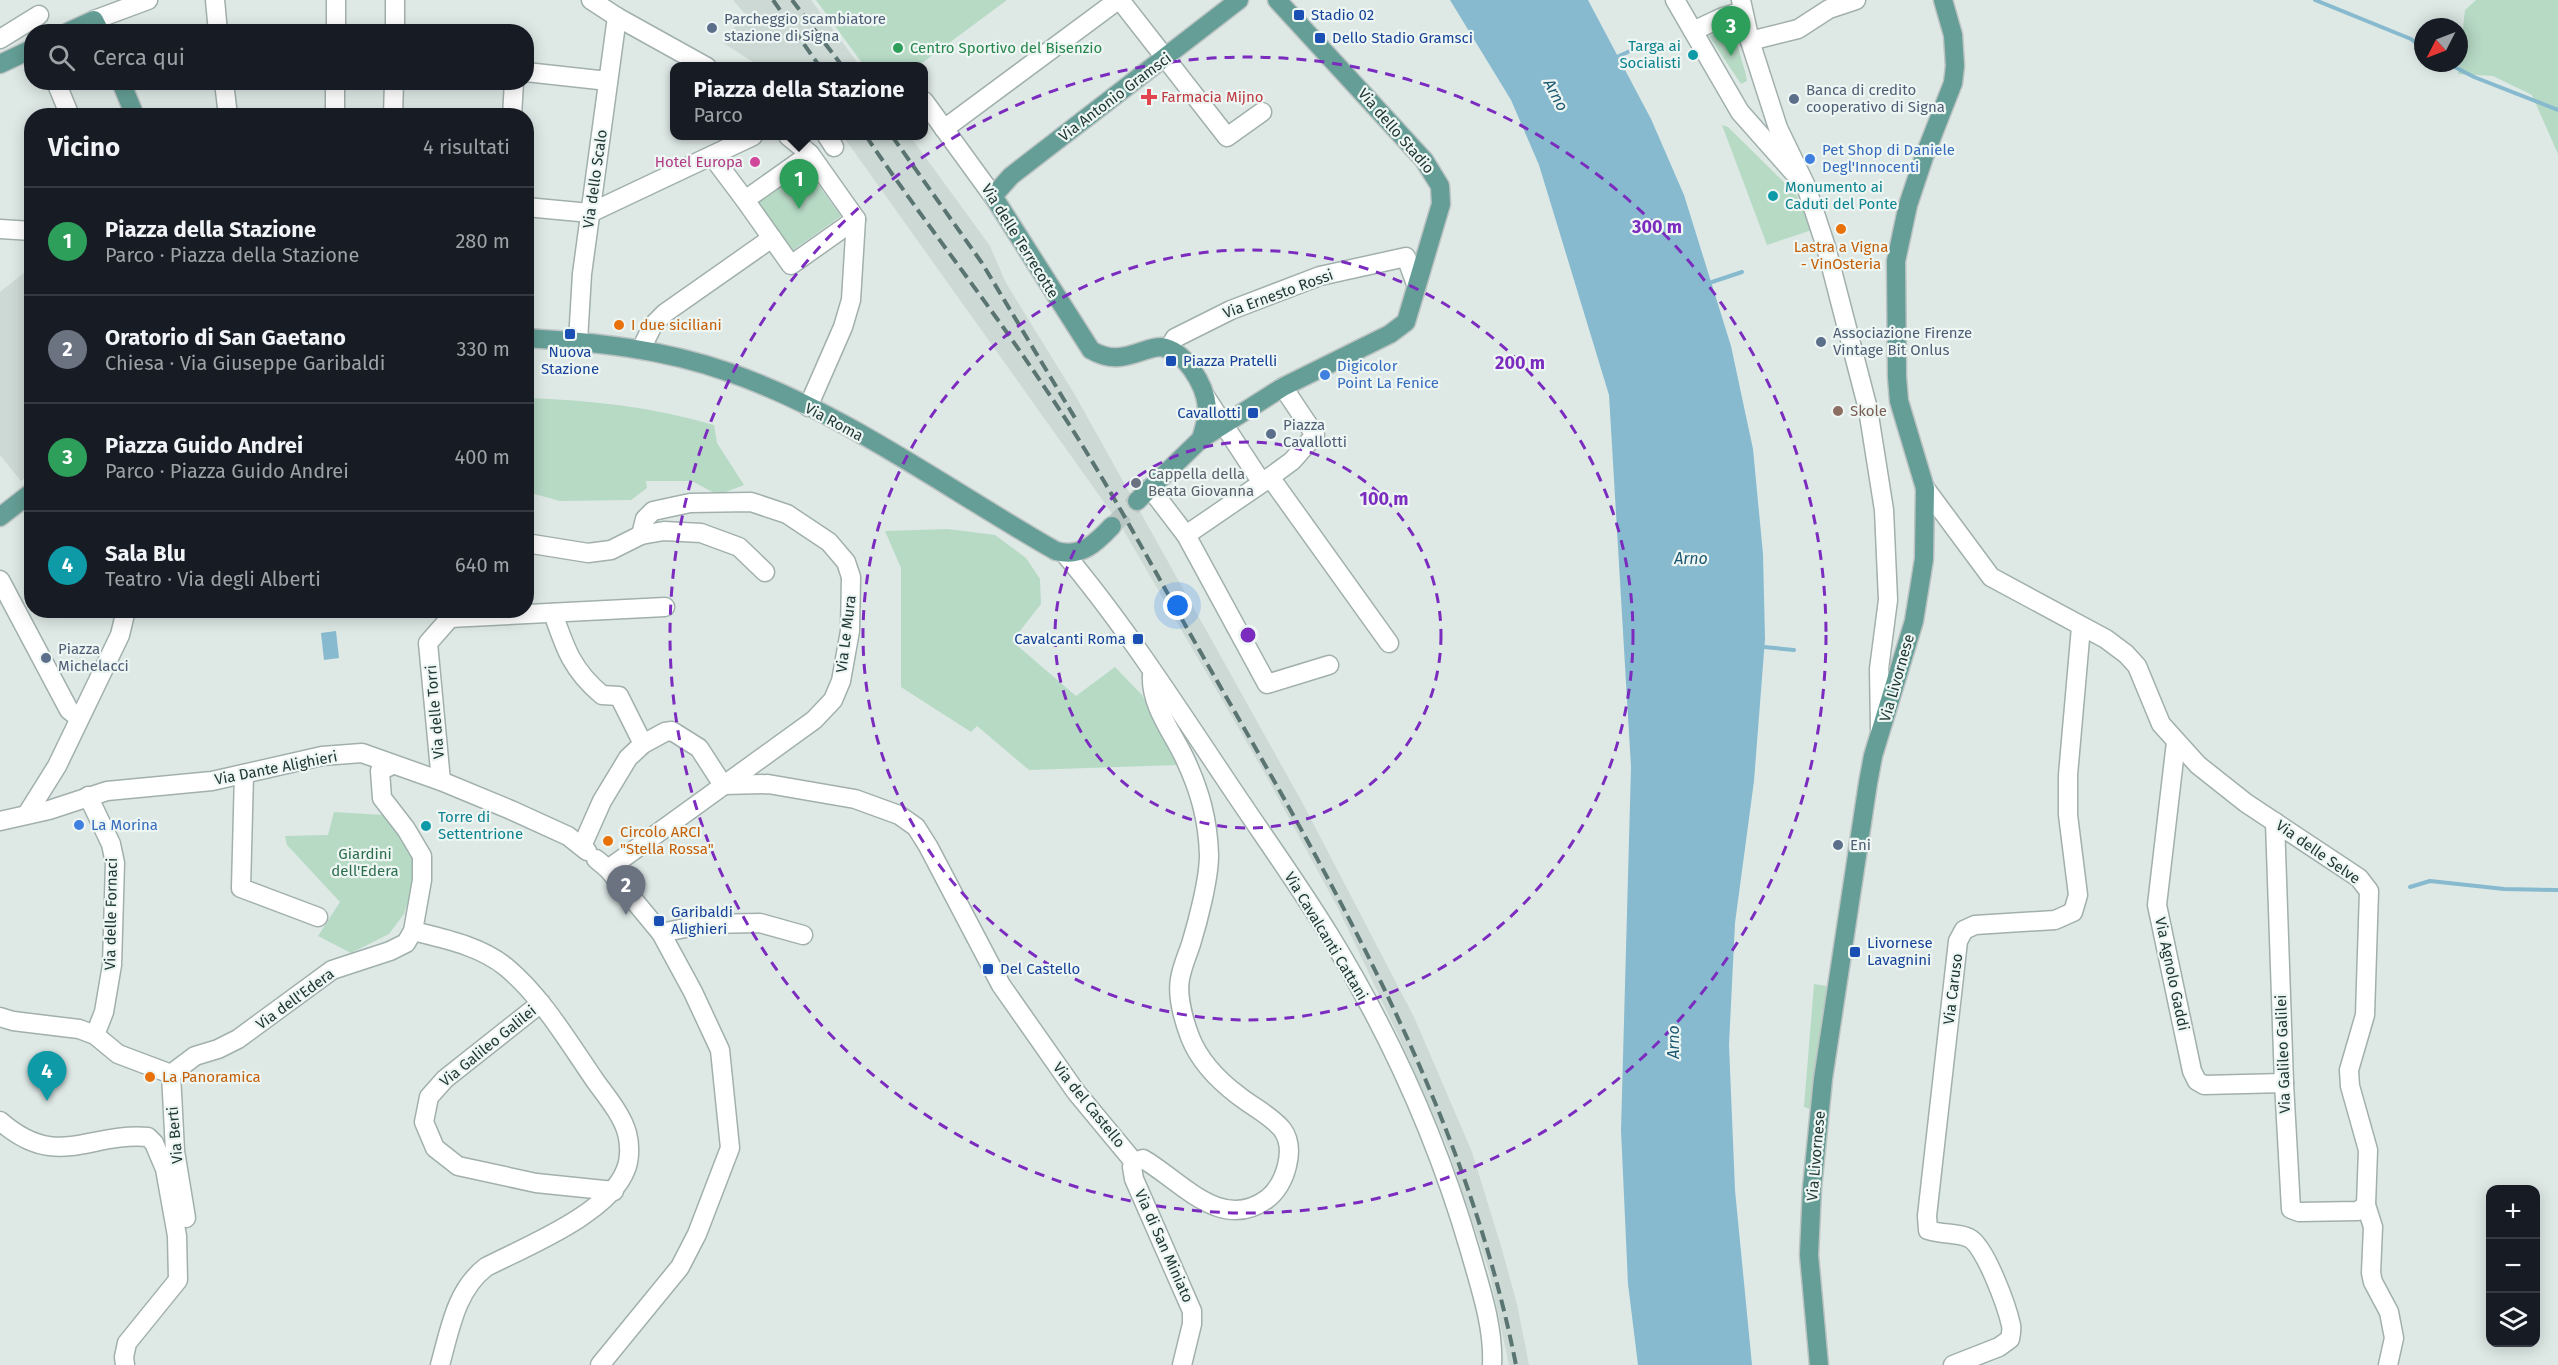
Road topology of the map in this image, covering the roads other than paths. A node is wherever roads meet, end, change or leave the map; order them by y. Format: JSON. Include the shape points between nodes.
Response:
{"nodes":[{"id":1,"x":147,"y":0,"type":"edge"},
{"id":2,"x":215,"y":0,"type":"edge"},
{"id":3,"x":336,"y":0,"type":"edge"},
{"id":4,"x":395,"y":0,"type":"edge"},
{"id":5,"x":591,"y":0,"type":"edge"},
{"id":6,"x":1119,"y":0,"type":"edge"},
{"id":7,"x":1239,"y":0,"type":"edge"},
{"id":8,"x":1277,"y":0,"type":"edge"},
{"id":9,"x":1675,"y":0,"type":"edge"},
{"id":10,"x":1856,"y":0,"type":"edge"},
{"id":11,"x":1943,"y":0,"type":"edge"},
{"id":12,"x":1742,"y":6,"type":"edge"},
{"id":13,"x":39,"y":15,"type":"dead end"},
{"id":14,"x":617,"y":17,"type":"junction"},
{"id":15,"x":24,"y":24,"type":"edge"},
{"id":16,"x":24,"y":24,"type":"edge"},
{"id":17,"x":101,"y":24,"type":"edge"},
{"id":18,"x":217,"y":24,"type":"edge"},
{"id":19,"x":336,"y":24,"type":"edge"},
{"id":20,"x":395,"y":24,"type":"edge"},
{"id":21,"x":1693,"y":32,"type":"junction"},
{"id":22,"x":0,"y":39,"type":"edge"},
{"id":23,"x":1750,"y":41,"type":"junction"},
{"id":24,"x":24,"y":53,"type":"edge"},
{"id":25,"x":1165,"y":58,"type":"junction"},
{"id":26,"x":700,"y":62,"type":"edge"},
{"id":27,"x":0,"y":64,"type":"edge"},
{"id":28,"x":534,"y":73,"type":"edge"},
{"id":29,"x":608,"y":81,"type":"junction"},
{"id":30,"x":59,"y":90,"type":"edge"},
{"id":31,"x":124,"y":90,"type":"edge"},
{"id":32,"x":225,"y":90,"type":"edge"},
{"id":33,"x":335,"y":90,"type":"edge"},
{"id":34,"x":394,"y":90,"type":"edge"},
{"id":35,"x":514,"y":90,"type":"edge"},
{"id":36,"x":928,"y":107,"type":"edge"},
{"id":37,"x":67,"y":108,"type":"edge"},
{"id":38,"x":132,"y":108,"type":"edge"},
{"id":39,"x":227,"y":108,"type":"edge"},
{"id":40,"x":335,"y":108,"type":"edge"},
{"id":41,"x":393,"y":108,"type":"edge"},
{"id":42,"x":512,"y":108,"type":"edge"},
{"id":43,"x":1263,"y":112,"type":"dead end"},
{"id":44,"x":944,"y":129,"type":"junction"},
{"id":45,"x":743,"y":140,"type":"edge"},
{"id":46,"x":794,"y":140,"type":"edge"},
{"id":47,"x":810,"y":154,"type":"junction"},
{"id":48,"x":712,"y":156,"type":"junction"},
{"id":49,"x":1806,"y":186,"type":"junction"},
{"id":50,"x":993,"y":196,"type":"junction"},
{"id":51,"x":745,"y":200,"type":"junction"},
{"id":52,"x":534,"y":208,"type":"edge"},
{"id":53,"x":590,"y":213,"type":"junction"},
{"id":54,"x":856,"y":219,"type":"junction"},
{"id":55,"x":0,"y":229,"type":"edge"},
{"id":56,"x":24,"y":230,"type":"edge"},
{"id":57,"x":771,"y":238,"type":"junction"},
{"id":58,"x":1416,"y":284,"type":"junction"},
{"id":59,"x":534,"y":338,"type":"edge"},
{"id":60,"x":578,"y":341,"type":"junction"},
{"id":61,"x":641,"y":349,"type":"junction"},
{"id":62,"x":1168,"y":349,"type":"junction"},
{"id":63,"x":1283,"y":387,"type":"junction"},
{"id":64,"x":1205,"y":396,"type":"junction"},
{"id":65,"x":808,"y":407,"type":"junction"},
{"id":66,"x":1224,"y":424,"type":"junction"},
{"id":67,"x":1201,"y":439,"type":"junction"},
{"id":68,"x":1266,"y":480,"type":"junction"},
{"id":69,"x":1925,"y":488,"type":"junction"},
{"id":70,"x":1143,"y":494,"type":"joint"},
{"id":71,"x":24,"y":498,"type":"edge"},
{"id":72,"x":0,"y":518,"type":"edge"},
{"id":73,"x":1112,"y":526,"type":"tunnel mouth"},
{"id":74,"x":641,"y":535,"type":"junction"},
{"id":75,"x":1186,"y":535,"type":"junction"},
{"id":76,"x":534,"y":544,"type":"edge"},
{"id":77,"x":1064,"y":553,"type":"junction"},
{"id":78,"x":765,"y":572,"type":"dead end"},
{"id":79,"x":0,"y":580,"type":"edge"},
{"id":80,"x":664,"y":607,"type":"dead end"},
{"id":81,"x":534,"y":613,"type":"edge"},
{"id":82,"x":553,"y":613,"type":"junction"},
{"id":83,"x":124,"y":618,"type":"edge"},
{"id":84,"x":446,"y":618,"type":"edge"},
{"id":85,"x":2081,"y":627,"type":"junction"},
{"id":86,"x":1389,"y":643,"type":"dead end"},
{"id":87,"x":1329,"y":665,"type":"dead end"},
{"id":88,"x":1152,"y":671,"type":"junction"},
{"id":89,"x":79,"y":718,"type":"junction"},
{"id":90,"x":1880,"y":737,"type":"junction"},
{"id":91,"x":2176,"y":742,"type":"junction"},
{"id":92,"x":643,"y":744,"type":"junction"},
{"id":93,"x":392,"y":765,"type":"junction"},
{"id":94,"x":244,"y":774,"type":"junction"},
{"id":95,"x":441,"y":781,"type":"junction"},
{"id":96,"x":723,"y":785,"type":"junction"},
{"id":97,"x":88,"y":796,"type":"junction"},
{"id":98,"x":27,"y":814,"type":"junction"},
{"id":99,"x":0,"y":821,"type":"edge"},
{"id":100,"x":2275,"y":822,"type":"junction"},
{"id":101,"x":593,"y":856,"type":"junction"},
{"id":102,"x":318,"y":917,"type":"dead end"},
{"id":103,"x":413,"y":932,"type":"junction"},
{"id":104,"x":661,"y":933,"type":"junction"},
{"id":105,"x":803,"y":935,"type":"dead end"},
{"id":106,"x":541,"y":1004,"type":"junction"},
{"id":107,"x":0,"y":1017,"type":"edge"},
{"id":108,"x":96,"y":1035,"type":"junction"},
{"id":109,"x":171,"y":1074,"type":"junction"},
{"id":110,"x":2283,"y":1083,"type":"junction"},
{"id":111,"x":0,"y":1121,"type":"edge"},
{"id":112,"x":1134,"y":1162,"type":"junction"},
{"id":113,"x":614,"y":1191,"type":"junction"},
{"id":114,"x":2366,"y":1204,"type":"junction"},
{"id":115,"x":177,"y":1267,"type":"junction"},
{"id":116,"x":125,"y":1365,"type":"edge"},
{"id":117,"x":440,"y":1365,"type":"edge"},
{"id":118,"x":600,"y":1365,"type":"edge"},
{"id":119,"x":1182,"y":1365,"type":"edge"},
{"id":120,"x":1492,"y":1365,"type":"edge"},
{"id":121,"x":1819,"y":1365,"type":"edge"},
{"id":122,"x":1953,"y":1365,"type":"edge"},
{"id":123,"x":2388,"y":1365,"type":"edge"}],
"edges":[{"from":1,"to":17,"type":"street"},
{"from":2,"to":18,"type":"street"},
{"from":3,"to":19,"type":"street"},
{"from":4,"to":20,"type":"street"},
{"from":5,"to":14,"type":"street"},
{"from":6,"to":25,"type":"street"},
{"from":6,"to":44,"type":"street"},
{"from":7,"to":25,"type":"main road","name":"Via Antonio Gramsci"},
{"from":8,"to":58,"type":"main road","name":"Via dello Stadio","via":[[1436,177],[1441,204]]},
{"from":9,"to":21,"type":"street"},
{"from":10,"to":23,"type":"street","via":[[1829,9],[1798,29]]},
{"from":11,"to":69,"type":"main road","name":"Via Livornese","via":[[1953,35],[1953,83],[1908,206],[1896,261],[1895,364],[1899,401]]},
{"from":12,"to":21,"type":"street"},
{"from":12,"to":23,"type":"street"},
{"from":13,"to":16,"type":"street"},
{"from":14,"to":26,"type":"street"},
{"from":14,"to":29,"type":"street","name":"Via dello Scalo"},
{"from":15,"to":22,"type":"street"},
{"from":21,"to":49,"type":"street","via":[[1740,112]]},
{"from":23,"to":49,"type":"street","via":[[1778,129]]},
{"from":24,"to":27,"type":"main road"},
{"from":25,"to":43,"type":"street","via":[[1227,138]]},
{"from":25,"to":50,"type":"main road","name":"Via Antonio Gramsci","via":[[1011,176]]},
{"from":28,"to":29,"type":"street"},
{"from":29,"to":53,"type":"street","name":"Via dello Scalo"},
{"from":30,"to":37,"type":"street"},
{"from":31,"to":38,"type":"main road"},
{"from":32,"to":39,"type":"street"},
{"from":33,"to":40,"type":"street"},
{"from":34,"to":41,"type":"street"},
{"from":35,"to":42,"type":"street"},
{"from":36,"to":44,"type":"street","name":"Via delle Terrecotte"},
{"from":44,"to":50,"type":"street","name":"Via delle Terrecotte"},
{"from":45,"to":48,"type":"street"},
{"from":46,"to":47,"type":"street"},
{"from":47,"to":51,"type":"street"},
{"from":47,"to":54,"type":"street"},
{"from":48,"to":51,"type":"street"},
{"from":48,"to":53,"type":"street"},
{"from":49,"to":90,"type":"street","via":[[1861,375],[1884,510],[1888,600],[1879,669]]},
{"from":50,"to":62,"type":"main road","name":"Via delle Terrecotte","via":[[1091,350],[1115,359],[1152,348]]},
{"from":51,"to":57,"type":"street"},
{"from":52,"to":53,"type":"street"},
{"from":53,"to":60,"type":"street","name":"Via dello Scalo"},
{"from":54,"to":57,"type":"street","via":[[791,265]]},
{"from":54,"to":65,"type":"street","via":[[851,300]]},
{"from":55,"to":56,"type":"street"},
{"from":57,"to":61,"type":"street","via":[[665,313],[653,325]]},
{"from":58,"to":62,"type":"street","name":"Via Ernesto Rossi","via":[[1406,257],[1320,276],[1231,310],[1175,338]]},
{"from":58,"to":63,"type":"main road","name":"Via dello Stadio","via":[[1406,322],[1390,334]]},
{"from":59,"to":60,"type":"main road","name":"Via Roma"},
{"from":60,"to":61,"type":"main road","name":"Via Roma"},
{"from":61,"to":65,"type":"main road","name":"Via Roma","via":[[728,372]]},
{"from":62,"to":64,"type":"main road","via":[[1184,360]]},
{"from":63,"to":66,"type":"main road"},
{"from":63,"to":68,"type":"street","via":[[1315,435],[1292,461]]},
{"from":64,"to":66,"type":"street"},
{"from":64,"to":67,"type":"main road","via":[[1207,409]]},
{"from":65,"to":77,"type":"main road","name":"Via Roma"},
{"from":66,"to":67,"type":"main road"},
{"from":66,"to":68,"type":"street"},
{"from":67,"to":70,"type":"main road"},
{"from":68,"to":75,"type":"street"},
{"from":68,"to":86,"type":"street"},
{"from":69,"to":85,"type":"street","name":"Via delle Selve","via":[[1991,577]]},
{"from":69,"to":90,"type":"main road","name":"Via Livornese","via":[[1924,558],[1914,621]]},
{"from":70,"to":75,"type":"street"},
{"from":71,"to":72,"type":"main road"},
{"from":73,"to":77,"type":"main road","via":[[1087,549]]},
{"from":74,"to":76,"type":"street","via":[[611,550],[588,553]]},
{"from":74,"to":78,"type":"street","via":[[664,531],[701,533],[739,547]]},
{"from":74,"to":96,"type":"street","name":"Via Le Mura","via":[[645,519],[653,512],[690,503],[751,502],[787,514],[829,542],[846,562],[851,577],[850,631],[841,681],[833,700],[814,720]]},
{"from":75,"to":87,"type":"street","via":[[1268,684]]},
{"from":77,"to":88,"type":"street","name":"Via Cavalcanti Cattani"},
{"from":79,"to":89,"type":"street","via":[[69,710]]},
{"from":80,"to":82,"type":"street"},
{"from":81,"to":82,"type":"street"},
{"from":82,"to":92,"type":"street","via":[[573,664],[602,694],[619,696]]},
{"from":83,"to":89,"type":"street","via":[[120,635]]},
{"from":84,"to":95,"type":"street","name":"Via delle Torri","via":[[428,643]]},
{"from":85,"to":91,"type":"street","name":"Via delle Selve","via":[[2106,639],[2137,666],[2154,711]]},
{"from":85,"to":122,"type":"street","name":"Via Caruso","via":[[2068,775],[2068,815],[2078,895],[2073,912],[2055,920],[1975,925],[1964,930],[1958,941],[1928,1230],[1971,1238],[1993,1275],[2012,1327],[2010,1339],[1999,1347]]},
{"from":88,"to":112,"type":"street","name":"Via del Castello","via":[[1155,697],[1205,810],[1209,857],[1200,907],[1179,981],[1190,1037],[1215,1075],[1283,1131],[1288,1149],[1287,1168],[1280,1185],[1267,1199],[1232,1210],[1214,1207],[1143,1159]]},
{"from":88,"to":120,"type":"street","name":"Via Cavalcanti Cattani","via":[[1330,936],[1389,1043],[1424,1121],[1459,1216],[1486,1308]]},
{"from":89,"to":98,"type":"street","via":[[57,766]]},
{"from":90,"to":121,"type":"main road","name":"Via Livornese","via":[[1868,783],[1823,1079],[1814,1167],[1809,1255]]},
{"from":91,"to":100,"type":"street","name":"Via delle Selve","via":[[2218,783]]},
{"from":91,"to":110,"type":"street","name":"Via Agnolo Gaddi","via":[[2157,904],[2192,1071],[2204,1085]]},
{"from":92,"to":96,"type":"street","via":[[672,731],[699,748]]},
{"from":92,"to":101,"type":"street","via":[[628,758],[602,801]]},
{"from":93,"to":94,"type":"street","name":"Via Dante Alighieri","via":[[362,753],[342,754]]},
{"from":93,"to":95,"type":"street","name":"Via Dante Alighieri"},
{"from":93,"to":103,"type":"street","via":[[380,771],[382,798],[422,856]]},
{"from":94,"to":97,"type":"street","name":"Via Dante Alighieri"},
{"from":94,"to":102,"type":"street","via":[[241,888]]},
{"from":95,"to":101,"type":"street","name":"Via Dante Alighieri","via":[[568,836]]},
{"from":96,"to":101,"type":"street"},
{"from":96,"to":112,"type":"street","name":"Via del Castello","via":[[768,784],[855,799],[899,815],[916,827],[1001,985],[1076,1092]]},
{"from":97,"to":98,"type":"street","name":"Via Dante Alighieri"},
{"from":97,"to":108,"type":"street","name":"Via delle Fornaci","via":[[111,844],[115,863],[112,965]]},
{"from":98,"to":99,"type":"street","name":"Via Dante Alighieri"},
{"from":100,"to":110,"type":"street","name":"Via Galileo Galilei"},
{"from":100,"to":114,"type":"street","name":"Via delle Selve","via":[[2359,878],[2369,891],[2364,1015],[2349,1070],[2368,1150]]},
{"from":101,"to":104,"type":"street","name":"Via Dante Alighieri"},
{"from":103,"to":106,"type":"street","via":[[464,944],[505,966]]},
{"from":103,"to":109,"type":"street","name":"Via dell'Edera","via":[[406,943],[390,951],[332,970],[238,1039],[195,1056]]},
{"from":104,"to":105,"type":"street","via":[[704,924],[760,922]]},
{"from":104,"to":118,"type":"street","name":"Via Dante Alighieri","via":[[720,1050],[730,1148],[680,1267]]},
{"from":106,"to":113,"type":"street","via":[[627,1131],[627,1169]]},
{"from":106,"to":113,"type":"street","name":"Via Galileo Galilei","via":[[445,1080],[429,1097],[424,1122],[435,1148],[458,1166],[536,1183]]},
{"from":107,"to":108,"type":"street"},
{"from":108,"to":109,"type":"street","via":[[118,1053]]},
{"from":109,"to":115,"type":"street","name":"Via Berti","via":[[175,1151],[187,1235],[186,1255]]},
{"from":110,"to":114,"type":"street","name":"Via Galileo Galilei","via":[[2291,1209],[2358,1211]]},
{"from":111,"to":115,"type":"street","via":[[17,1137],[55,1147],[148,1137],[165,1169],[177,1236]]},
{"from":112,"to":119,"type":"street","name":"Via di San Miniato","via":[[1134,1179],[1192,1311]]},
{"from":113,"to":117,"type":"street","via":[[585,1214],[475,1276],[467,1284],[453,1318]]},
{"from":114,"to":123,"type":"street","name":"Via delle Selve","via":[[2373,1227],[2371,1273],[2389,1312],[2394,1338]]},
{"from":115,"to":116,"type":"street","name":"Via Berti","via":[[178,1280],[127,1343]]}]}
